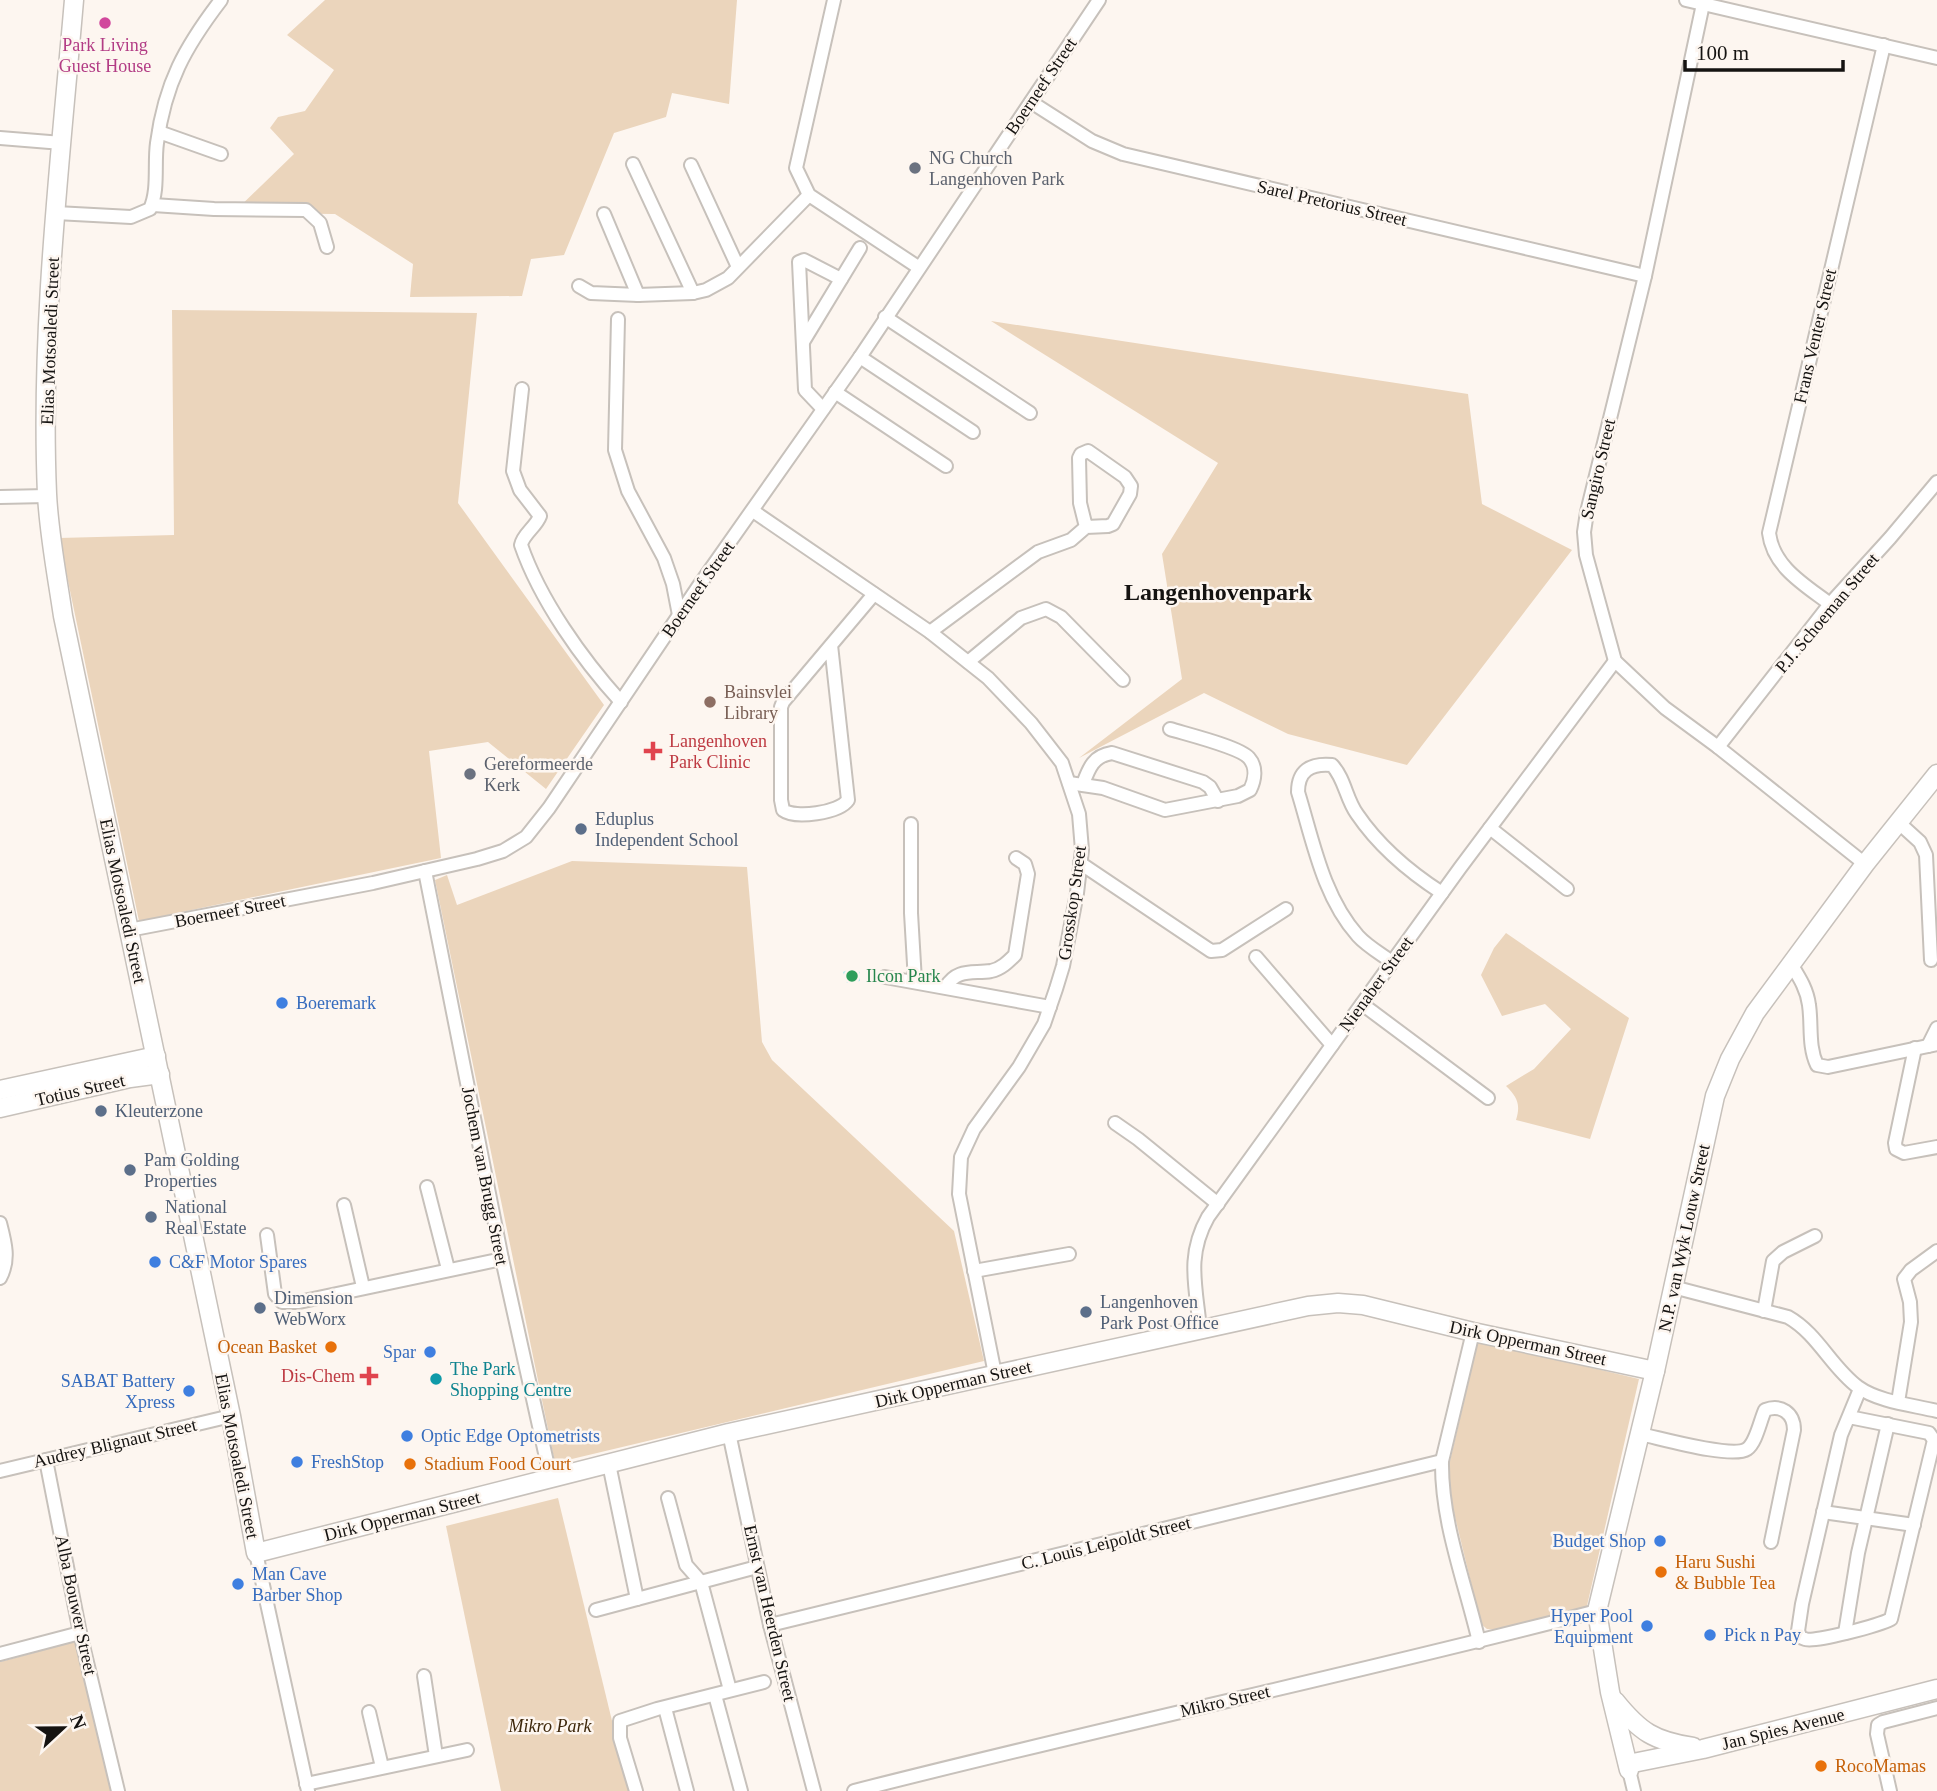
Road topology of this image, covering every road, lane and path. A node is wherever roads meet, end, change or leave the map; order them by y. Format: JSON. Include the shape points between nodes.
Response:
{"nodes":[{"id":1,"x":74,"y":0,"type":"edge"},
{"id":2,"x":221,"y":0,"type":"edge"},
{"id":3,"x":834,"y":0,"type":"edge"},
{"id":4,"x":1098,"y":0,"type":"edge"},
{"id":5,"x":1686,"y":0,"type":"edge"},
{"id":6,"x":1703,"y":4,"type":"junction"},
{"id":7,"x":1884,"y":45,"type":"junction"},
{"id":8,"x":1937,"y":58,"type":"edge"},
{"id":9,"x":1031,"y":102,"type":"junction"},
{"id":10,"x":159,"y":132,"type":"junction"},
{"id":11,"x":0,"y":138,"type":"edge"},
{"id":12,"x":61,"y":143,"type":"junction"},
{"id":13,"x":221,"y":154,"type":"dead end"},
{"id":14,"x":633,"y":164,"type":"dead end"},
{"id":15,"x":691,"y":165,"type":"dead end"},
{"id":16,"x":809,"y":195,"type":"junction"},
{"id":17,"x":153,"y":205,"type":"junction"},
{"id":18,"x":56,"y":213,"type":"junction"},
{"id":19,"x":604,"y":214,"type":"dead end"},
{"id":20,"x":327,"y":247,"type":"dead end"},
{"id":21,"x":860,"y":248,"type":"dead end"},
{"id":22,"x":738,"y":267,"type":"junction"},
{"id":23,"x":918,"y":267,"type":"junction"},
{"id":24,"x":1645,"y":276,"type":"junction"},
{"id":25,"x":841,"y":279,"type":"junction"},
{"id":26,"x":579,"y":286,"type":"dead end"},
{"id":27,"x":693,"y":293,"type":"junction"},
{"id":28,"x":638,"y":295,"type":"junction"},
{"id":29,"x":885,"y":317,"type":"junction"},
{"id":30,"x":618,"y":319,"type":"dead end"},
{"id":31,"x":803,"y":342,"type":"junction"},
{"id":32,"x":860,"y":357,"type":"junction"},
{"id":33,"x":522,"y":389,"type":"dead end"},
{"id":34,"x":835,"y":392,"type":"junction"},
{"id":35,"x":823,"y":409,"type":"junction"},
{"id":36,"x":1030,"y":413,"type":"dead end"},
{"id":37,"x":973,"y":432,"type":"dead end"},
{"id":38,"x":946,"y":466,"type":"dead end"},
{"id":39,"x":1937,"y":482,"type":"edge"},
{"id":40,"x":47,"y":496,"type":"junction"},
{"id":41,"x":0,"y":497,"type":"edge"},
{"id":42,"x":753,"y":511,"type":"junction"},
{"id":43,"x":1086,"y":527,"type":"junction"},
{"id":44,"x":874,"y":594,"type":"junction"},
{"id":45,"x":1830,"y":604,"type":"junction"},
{"id":46,"x":679,"y":615,"type":"junction"},
{"id":47,"x":930,"y":632,"type":"junction"},
{"id":48,"x":831,"y":645,"type":"junction"},
{"id":49,"x":1615,"y":661,"type":"junction"},
{"id":50,"x":968,"y":662,"type":"junction"},
{"id":51,"x":1123,"y":680,"type":"dead end"},
{"id":52,"x":621,"y":702,"type":"junction"},
{"id":53,"x":1170,"y":729,"type":"dead end"},
{"id":54,"x":1718,"y":747,"type":"junction"},
{"id":55,"x":1937,"y":774,"type":"edge"},
{"id":56,"x":1069,"y":783,"type":"junction"},
{"id":57,"x":1083,"y":784,"type":"junction"},
{"id":58,"x":1218,"y":801,"type":"junction"},
{"id":59,"x":1898,"y":822,"type":"junction"},
{"id":60,"x":911,"y":824,"type":"dead end"},
{"id":61,"x":1490,"y":828,"type":"junction"},
{"id":62,"x":1016,"y":858,"type":"dead end"},
{"id":63,"x":1080,"y":863,"type":"junction"},
{"id":64,"x":1865,"y":864,"type":"junction"},
{"id":65,"x":425,"y":871,"type":"junction"},
{"id":66,"x":1567,"y":889,"type":"dead end"},
{"id":67,"x":1442,"y":893,"type":"junction"},
{"id":68,"x":1286,"y":909,"type":"dead end"},
{"id":69,"x":129,"y":930,"type":"junction"},
{"id":70,"x":1256,"y":957,"type":"dead end"},
{"id":71,"x":1931,"y":960,"type":"dead end"},
{"id":72,"x":1392,"y":962,"type":"junction"},
{"id":73,"x":1791,"y":964,"type":"junction"},
{"id":74,"x":884,"y":977,"type":"dead end"},
{"id":75,"x":915,"y":981,"type":"junction"},
{"id":76,"x":946,"y":987,"type":"junction"},
{"id":77,"x":1362,"y":1004,"type":"junction"},
{"id":78,"x":1050,"y":1007,"type":"junction"},
{"id":79,"x":1937,"y":1028,"type":"edge"},
{"id":80,"x":150,"y":1034,"type":"junction"},
{"id":81,"x":1332,"y":1045,"type":"junction"},
{"id":82,"x":1927,"y":1046,"type":"edge"},
{"id":83,"x":156,"y":1056,"type":"junction"},
{"id":84,"x":121,"y":1062,"type":"junction"},
{"id":85,"x":160,"y":1074,"type":"junction"},
{"id":86,"x":131,"y":1078,"type":"junction"},
{"id":87,"x":0,"y":1090,"type":"edge"},
{"id":88,"x":164,"y":1095,"type":"junction"},
{"id":89,"x":1488,"y":1098,"type":"dead end"},
{"id":90,"x":0,"y":1108,"type":"edge"},
{"id":91,"x":1115,"y":1123,"type":"dead end"},
{"id":92,"x":1937,"y":1147,"type":"edge"},
{"id":93,"x":428,"y":1187,"type":"dead end"},
{"id":94,"x":1217,"y":1204,"type":"junction"},
{"id":95,"x":344,"y":1205,"type":"dead end"},
{"id":96,"x":0,"y":1223,"type":"edge"},
{"id":97,"x":267,"y":1236,"type":"dead end"},
{"id":98,"x":1815,"y":1236,"type":"dead end"},
{"id":99,"x":1069,"y":1254,"type":"dead end"},
{"id":100,"x":1936,"y":1254,"type":"edge"},
{"id":101,"x":502,"y":1259,"type":"junction"},
{"id":102,"x":447,"y":1269,"type":"junction"},
{"id":103,"x":974,"y":1271,"type":"junction"},
{"id":104,"x":0,"y":1278,"type":"edge"},
{"id":105,"x":363,"y":1287,"type":"junction"},
{"id":106,"x":1673,"y":1287,"type":"junction"},
{"id":107,"x":1764,"y":1311,"type":"junction"},
{"id":108,"x":1200,"y":1329,"type":"junction"},
{"id":109,"x":1473,"y":1332,"type":"junction"},
{"id":110,"x":1655,"y":1371,"type":"junction"},
{"id":111,"x":995,"y":1374,"type":"junction"},
{"id":112,"x":1860,"y":1389,"type":"junction"},
{"id":113,"x":1898,"y":1402,"type":"junction"},
{"id":114,"x":1937,"y":1411,"type":"edge"},
{"id":115,"x":231,"y":1416,"type":"junction"},
{"id":116,"x":1849,"y":1417,"type":"junction"},
{"id":117,"x":1888,"y":1424,"type":"junction"},
{"id":118,"x":730,"y":1433,"type":"junction"},
{"id":119,"x":1640,"y":1434,"type":"junction"},
{"id":120,"x":46,"y":1460,"type":"junction"},
{"id":121,"x":1442,"y":1461,"type":"junction"},
{"id":122,"x":609,"y":1464,"type":"junction"},
{"id":123,"x":0,"y":1471,"type":"edge"},
{"id":124,"x":551,"y":1480,"type":"junction"},
{"id":125,"x":668,"y":1498,"type":"dead end"},
{"id":126,"x":1823,"y":1512,"type":"junction"},
{"id":127,"x":1866,"y":1520,"type":"junction"},
{"id":128,"x":1914,"y":1525,"type":"junction"},
{"id":129,"x":1771,"y":1542,"type":"dead end"},
{"id":130,"x":256,"y":1553,"type":"junction"},
{"id":131,"x":757,"y":1567,"type":"junction"},
{"id":132,"x":701,"y":1582,"type":"junction"},
{"id":133,"x":637,"y":1599,"type":"junction"},
{"id":134,"x":596,"y":1610,"type":"dead end"},
{"id":135,"x":1597,"y":1611,"type":"junction"},
{"id":136,"x":770,"y":1625,"type":"junction"},
{"id":137,"x":80,"y":1633,"type":"junction"},
{"id":138,"x":1845,"y":1633,"type":"junction"},
{"id":139,"x":1479,"y":1642,"type":"junction"},
{"id":140,"x":0,"y":1654,"type":"edge"},
{"id":141,"x":424,"y":1676,"type":"dead end"},
{"id":142,"x":764,"y":1682,"type":"dead end"},
{"id":143,"x":1937,"y":1689,"type":"edge"},
{"id":144,"x":730,"y":1690,"type":"junction"},
{"id":145,"x":1610,"y":1692,"type":"junction"},
{"id":146,"x":715,"y":1695,"type":"junction"},
{"id":147,"x":665,"y":1708,"type":"junction"},
{"id":148,"x":1937,"y":1708,"type":"edge"},
{"id":149,"x":369,"y":1712,"type":"dead end"},
{"id":150,"x":1703,"y":1749,"type":"junction"},
{"id":151,"x":467,"y":1750,"type":"dead end"},
{"id":152,"x":436,"y":1756,"type":"junction"},
{"id":153,"x":382,"y":1767,"type":"junction"},
{"id":154,"x":1629,"y":1767,"type":"junction"},
{"id":155,"x":307,"y":1787,"type":"edge"},
{"id":156,"x":118,"y":1791,"type":"edge"},
{"id":157,"x":636,"y":1791,"type":"edge"},
{"id":158,"x":687,"y":1791,"type":"edge"},
{"id":159,"x":741,"y":1791,"type":"edge"},
{"id":160,"x":814,"y":1791,"type":"edge"},
{"id":161,"x":854,"y":1791,"type":"edge"},
{"id":162,"x":1634,"y":1791,"type":"edge"},
{"id":163,"x":1890,"y":1791,"type":"edge"}],
"edges":[{"from":1,"to":12,"type":"street","name":"Elias Motsoaledi Street"},
{"from":2,"to":10,"type":"street","via":[[179,61]]},
{"from":3,"to":16,"type":"street","via":[[796,168]]},
{"from":4,"to":9,"type":"street","name":"Boerneef Street"},
{"from":5,"to":6,"type":"street"},
{"from":6,"to":7,"type":"street"},
{"from":6,"to":24,"type":"street","name":"Sangiro Street"},
{"from":7,"to":8,"type":"street"},
{"from":7,"to":45,"type":"street","name":"Frans Venter Street","via":[[1769,533],[1780,563]]},
{"from":9,"to":23,"type":"street","name":"Boerneef Street"},
{"from":9,"to":24,"type":"street","name":"Sarel Pretorius Street","via":[[1092,141],[1123,154]]},
{"from":10,"to":13,"type":"street"},
{"from":10,"to":17,"type":"street"},
{"from":11,"to":12,"type":"street"},
{"from":12,"to":18,"type":"street","name":"Elias Motsoaledi Street"},
{"from":14,"to":27,"type":"street"},
{"from":15,"to":22,"type":"street"},
{"from":16,"to":22,"type":"street"},
{"from":16,"to":23,"type":"street"},
{"from":17,"to":18,"type":"street","via":[[131,217]]},
{"from":17,"to":20,"type":"street","via":[[306,210],[323,227]]},
{"from":18,"to":40,"type":"street","name":"Elias Motsoaledi Street","via":[[46,339]]},
{"from":19,"to":28,"type":"street"},
{"from":21,"to":25,"type":"street"},
{"from":22,"to":27,"type":"street","via":[[717,285]]},
{"from":23,"to":29,"type":"street","name":"Boerneef Street"},
{"from":24,"to":49,"type":"street","name":"Sangiro Street","via":[[1584,532],[1591,579]]},
{"from":25,"to":31,"type":"street"},
{"from":25,"to":31,"type":"street","via":[[804,260],[799,262]]},
{"from":26,"to":28,"type":"street","via":[[591,292]]},
{"from":27,"to":28,"type":"street"},
{"from":29,"to":32,"type":"street","name":"Boerneef Street"},
{"from":29,"to":36,"type":"street"},
{"from":30,"to":46,"type":"street","via":[[615,450],[628,491],[664,558]]},
{"from":31,"to":35,"type":"street","via":[[805,390]]},
{"from":32,"to":34,"type":"street","name":"Boerneef Street"},
{"from":32,"to":37,"type":"street"},
{"from":33,"to":52,"type":"street","via":[[513,471],[520,490],[540,516],[521,544],[569,637]]},
{"from":34,"to":35,"type":"street","name":"Boerneef Street"},
{"from":34,"to":38,"type":"street"},
{"from":35,"to":42,"type":"street","name":"Boerneef Street"},
{"from":39,"to":45,"type":"street","name":"P.J. Schoeman Street"},
{"from":40,"to":41,"type":"street"},
{"from":40,"to":69,"type":"street","name":"Elias Motsoaledi Street","via":[[64,616]]},
{"from":42,"to":44,"type":"street","name":"Grosskop Street"},
{"from":42,"to":46,"type":"street","name":"Boerneef Street"},
{"from":43,"to":43,"type":"street","via":[[1080,503],[1079,458],[1084,452],[1125,477],[1131,489],[1115,522]]},
{"from":43,"to":47,"type":"street","via":[[1072,540],[1038,552]]},
{"from":44,"to":47,"type":"street","name":"Grosskop Street"},
{"from":44,"to":48,"type":"street"},
{"from":45,"to":54,"type":"street","name":"P.J. Schoeman Street"},
{"from":46,"to":52,"type":"street","name":"Boerneef Street"},
{"from":47,"to":50,"type":"street","name":"Grosskop Street"},
{"from":48,"to":48,"type":"street","via":[[781,707],[780,800],[786,813],[833,810],[848,800]]},
{"from":49,"to":54,"type":"street","via":[[1665,708]]},
{"from":49,"to":61,"type":"street","name":"Nienaber Street"},
{"from":50,"to":51,"type":"street","via":[[1021,618],[1045,609],[1061,617]]},
{"from":50,"to":56,"type":"street","name":"Grosskop Street","via":[[1043,738],[1062,763]]},
{"from":52,"to":65,"type":"street","name":"Boerneef Street","via":[[526,836],[503,851]]},
{"from":53,"to":58,"type":"street","via":[[1241,751],[1252,760],[1255,771],[1250,789]]},
{"from":54,"to":64,"type":"street"},
{"from":55,"to":59,"type":"street","name":"N.P. van Wyk Louw Street"},
{"from":56,"to":57,"type":"street"},
{"from":56,"to":63,"type":"street","name":"Grosskop Street","via":[[1082,832]]},
{"from":57,"to":58,"type":"street","via":[[1166,810]]},
{"from":57,"to":58,"type":"street","via":[[1089,766],[1112,753],[1203,782]]},
{"from":59,"to":64,"type":"street","name":"N.P. van Wyk Louw Street"},
{"from":59,"to":71,"type":"street","via":[[1920,842],[1926,855]]},
{"from":60,"to":75,"type":"street"},
{"from":61,"to":66,"type":"street"},
{"from":61,"to":67,"type":"street","name":"Nienaber Street"},
{"from":62,"to":76,"type":"street","via":[[1025,864],[1028,874],[1015,955],[993,971],[962,973]]},
{"from":63,"to":68,"type":"street","via":[[1212,951],[1222,950]]},
{"from":63,"to":78,"type":"street","name":"Grosskop Street","via":[[1063,967]]},
{"from":64,"to":73,"type":"street","name":"N.P. van Wyk Louw Street"},
{"from":65,"to":69,"type":"street","name":"Boerneef Street"},
{"from":65,"to":101,"type":"street","name":"Jochem van Brugg Street"},
{"from":67,"to":72,"type":"street","name":"Nienaber Street"},
{"from":67,"to":72,"type":"street","via":[[1371,832],[1351,805],[1332,765],[1313,766],[1303,773],[1298,792],[1331,893],[1359,937]]},
{"from":69,"to":80,"type":"street","name":"Elias Motsoaledi Street"},
{"from":70,"to":81,"type":"street"},
{"from":72,"to":77,"type":"street","name":"Nienaber Street"},
{"from":73,"to":82,"type":"street","via":[[1809,1004],[1817,1065],[1828,1067]]},
{"from":73,"to":106,"type":"street","name":"N.P. van Wyk Louw Street","via":[[1755,1013],[1715,1096]]},
{"from":74,"to":75,"type":"street"},
{"from":75,"to":76,"type":"street"},
{"from":76,"to":78,"type":"street"},
{"from":77,"to":81,"type":"street","name":"Nienaber Street"},
{"from":77,"to":89,"type":"street"},
{"from":78,"to":103,"type":"street","name":"Grosskop Street","via":[[1019,1067],[974,1129],[961,1157],[959,1194]]},
{"from":79,"to":82,"type":"street"},
{"from":80,"to":83,"type":"street","name":"Elias Motsoaledi Street"},
{"from":80,"to":84,"type":"street","via":[[140,1050]]},
{"from":81,"to":94,"type":"street","name":"Nienaber Street"},
{"from":82,"to":92,"type":"street","via":[[1895,1143],[1896,1149],[1905,1153]]},
{"from":83,"to":84,"type":"street","name":"Totius Street"},
{"from":83,"to":85,"type":"street","name":"Elias Motsoaledi Street"},
{"from":84,"to":87,"type":"street","name":"Totius Street"},
{"from":85,"to":86,"type":"street","name":"Totius Street"},
{"from":85,"to":88,"type":"street","name":"Elias Motsoaledi Street"},
{"from":86,"to":88,"type":"street","via":[[149,1083]]},
{"from":86,"to":90,"type":"street","name":"Totius Street"},
{"from":88,"to":115,"type":"street","name":"Elias Motsoaledi Street"},
{"from":91,"to":94,"type":"street"},
{"from":93,"to":102,"type":"street"},
{"from":94,"to":108,"type":"street","name":"Nienaber Street","via":[[1194,1250]]},
{"from":95,"to":105,"type":"street"},
{"from":96,"to":104,"type":"street","via":[[7,1258]]},
{"from":97,"to":105,"type":"street","via":[[275,1294],[282,1303]]},
{"from":98,"to":107,"type":"street","via":[[1773,1261]]},
{"from":99,"to":103,"type":"street"},
{"from":100,"to":113,"type":"street","via":[[1904,1279],[1910,1322]]},
{"from":101,"to":102,"type":"street"},
{"from":101,"to":124,"type":"street","name":"Jochem van Brugg Street"},
{"from":102,"to":105,"type":"street"},
{"from":103,"to":111,"type":"street","name":"Grosskop Street"},
{"from":106,"to":107,"type":"street"},
{"from":106,"to":110,"type":"street","name":"N.P. van Wyk Louw Street"},
{"from":107,"to":112,"type":"street","via":[[1800,1324]]},
{"from":108,"to":109,"type":"street","name":"Dirk Opperman Street","via":[[1338,1303]]},
{"from":108,"to":111,"type":"street","name":"Dirk Opperman Street"},
{"from":109,"to":110,"type":"street","name":"Dirk Opperman Street"},
{"from":109,"to":121,"type":"street"},
{"from":110,"to":119,"type":"street","name":"N.P. van Wyk Louw Street"},
{"from":111,"to":118,"type":"street","name":"Dirk Opperman Street"},
{"from":112,"to":113,"type":"street"},
{"from":112,"to":116,"type":"street"},
{"from":113,"to":114,"type":"street"},
{"from":115,"to":120,"type":"street","name":"Audrey Blignaut Street"},
{"from":115,"to":130,"type":"street","name":"Elias Motsoaledi Street"},
{"from":116,"to":117,"type":"street"},
{"from":116,"to":126,"type":"street"},
{"from":117,"to":127,"type":"street"},
{"from":117,"to":128,"type":"street","via":[[1934,1437]]},
{"from":118,"to":122,"type":"street","name":"Dirk Opperman Street"},
{"from":118,"to":131,"type":"street","name":"Ernst van Heerden Street"},
{"from":119,"to":129,"type":"street","via":[[1741,1451],[1751,1444],[1765,1410],[1788,1412],[1794,1430]]},
{"from":119,"to":135,"type":"street","name":"N.P. van Wyk Louw Street"},
{"from":120,"to":123,"type":"street","name":"Audrey Blignaut Street"},
{"from":120,"to":137,"type":"street","name":"Alba Bouwer Street"},
{"from":121,"to":136,"type":"street","name":"C. Louis Leipoldt Street"},
{"from":121,"to":139,"type":"street","via":[[1447,1517]]},
{"from":122,"to":124,"type":"street","name":"Dirk Opperman Street"},
{"from":122,"to":133,"type":"street"},
{"from":124,"to":130,"type":"street","name":"Dirk Opperman Street"},
{"from":125,"to":132,"type":"street","via":[[686,1565]]},
{"from":126,"to":127,"type":"street"},
{"from":126,"to":138,"type":"street","via":[[1798,1631],[1806,1640]]},
{"from":127,"to":128,"type":"street"},
{"from":127,"to":138,"type":"street"},
{"from":128,"to":138,"type":"street","via":[[1891,1619]]},
{"from":130,"to":155,"type":"street","name":"Elias Motsoaledi Street"},
{"from":131,"to":132,"type":"street"},
{"from":131,"to":136,"type":"street","name":"Ernst van Heerden Street"},
{"from":132,"to":133,"type":"street"},
{"from":132,"to":144,"type":"street"},
{"from":133,"to":134,"type":"street"},
{"from":135,"to":139,"type":"street","name":"Mikro Street"},
{"from":135,"to":145,"type":"street","name":"N.P. van Wyk Louw Street"},
{"from":136,"to":160,"type":"street","name":"Ernst van Heerden Street"},
{"from":137,"to":140,"type":"street"},
{"from":137,"to":156,"type":"street","name":"Alba Bouwer Street"},
{"from":139,"to":161,"type":"street","name":"Mikro Street"},
{"from":141,"to":152,"type":"street"},
{"from":142,"to":144,"type":"street"},
{"from":143,"to":150,"type":"street","name":"Jan Spies Avenue"},
{"from":144,"to":146,"type":"street"},
{"from":145,"to":150,"type":"street","via":[[1628,1718],[1652,1737]]},
{"from":145,"to":154,"type":"street","name":"N.P. van Wyk Louw Street"},
{"from":146,"to":147,"type":"street"},
{"from":146,"to":159,"type":"street"},
{"from":147,"to":157,"type":"street","via":[[619,1724]]},
{"from":147,"to":158,"type":"street"},
{"from":148,"to":163,"type":"street","via":[[1878,1725]]},
{"from":149,"to":153,"type":"street"},
{"from":150,"to":154,"type":"street","name":"Jan Spies Avenue"},
{"from":151,"to":152,"type":"street"},
{"from":152,"to":153,"type":"street"},
{"from":153,"to":155,"type":"street"},
{"from":154,"to":162,"type":"street"}]}
